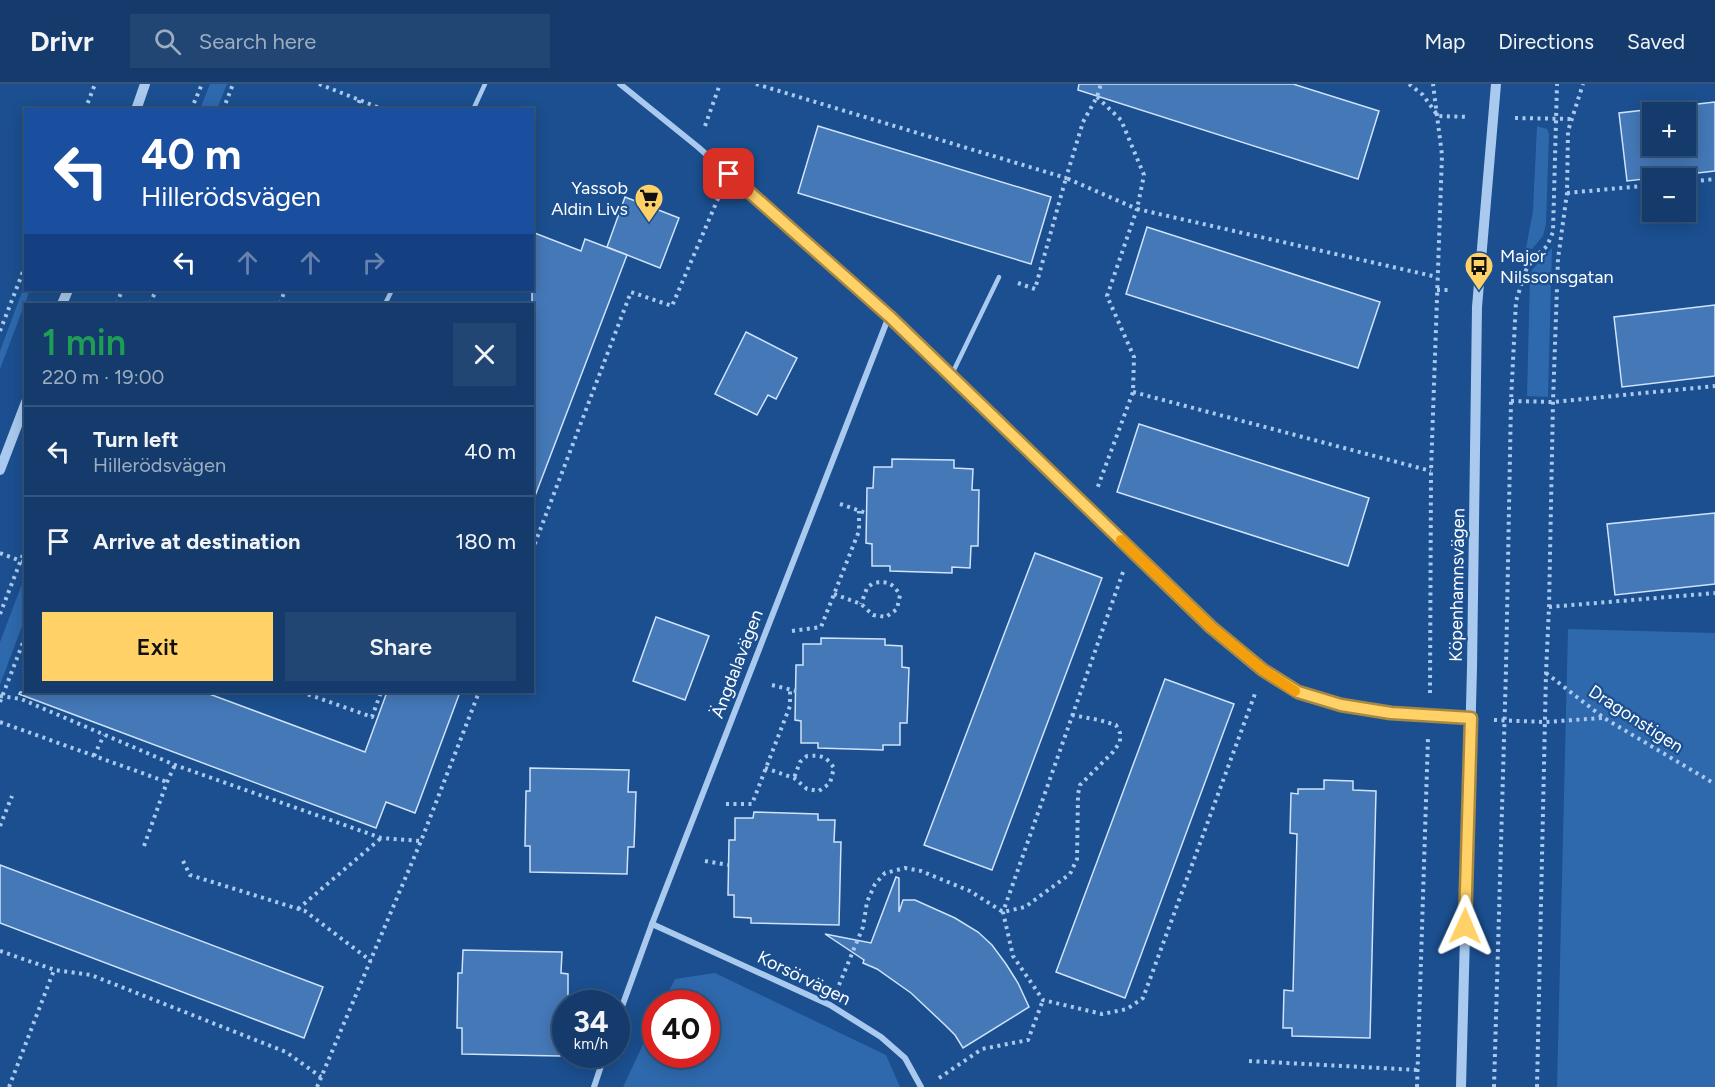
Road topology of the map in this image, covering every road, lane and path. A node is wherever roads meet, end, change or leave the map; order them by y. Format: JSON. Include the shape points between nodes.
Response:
{"nodes":[{"id":1,"x":95,"y":84,"type":"edge"},
{"id":2,"x":145,"y":84,"type":"edge"},
{"id":3,"x":202,"y":84,"type":"edge"},
{"id":4,"x":233,"y":84,"type":"edge"},
{"id":5,"x":319,"y":84,"type":"edge"},
{"id":6,"x":485,"y":84,"type":"edge"},
{"id":7,"x":620,"y":84,"type":"edge"},
{"id":8,"x":720,"y":84,"type":"edge"},
{"id":9,"x":756,"y":84,"type":"edge"},
{"id":10,"x":1101,"y":84,"type":"edge"},
{"id":11,"x":1409,"y":84,"type":"edge"},
{"id":12,"x":1433,"y":84,"type":"edge"},
{"id":13,"x":1496,"y":84,"type":"edge"},
{"id":14,"x":1557,"y":84,"type":"edge"},
{"id":15,"x":1583,"y":84,"type":"edge"},
{"id":16,"x":1588,"y":84,"type":"edge"},
{"id":17,"x":1097,"y":97,"type":"junction"},
{"id":18,"x":360,"y":99,"type":"junction"},
{"id":19,"x":86,"y":108,"type":"edge"},
{"id":20,"x":137,"y":108,"type":"edge"},
{"id":21,"x":192,"y":108,"type":"edge"},
{"id":22,"x":224,"y":108,"type":"edge"},
{"id":23,"x":357,"y":108,"type":"edge"},
{"id":24,"x":380,"y":108,"type":"edge"},
{"id":25,"x":474,"y":108,"type":"edge"},
{"id":26,"x":1438,"y":116,"type":"junction"},
{"id":27,"x":698,"y":147,"type":"junction"},
{"id":28,"x":729,"y":174,"type":"junction"},
{"id":29,"x":1066,"y":178,"type":"junction"},
{"id":30,"x":1715,"y":179,"type":"edge"},
{"id":31,"x":1696,"y":181,"type":"edge"},
{"id":32,"x":1642,"y":186,"type":"edge"},
{"id":33,"x":1567,"y":193,"type":"junction"},
{"id":34,"x":1137,"y":209,"type":"junction"},
{"id":35,"x":24,"y":269,"type":"edge"},
{"id":36,"x":999,"y":277,"type":"joint"},
{"id":37,"x":1437,"y":277,"type":"junction"},
{"id":38,"x":1437,"y":290,"type":"junction"},
{"id":39,"x":1449,"y":290,"type":"dead end"},
{"id":40,"x":889,"y":316,"type":"junction"},
{"id":41,"x":0,"y":330,"type":"edge"},
{"id":42,"x":951,"y":376,"type":"junction"},
{"id":43,"x":1715,"y":386,"type":"edge"},
{"id":44,"x":1133,"y":392,"type":"junction"},
{"id":45,"x":1511,"y":401,"type":"junction"},
{"id":46,"x":1553,"y":402,"type":"junction"},
{"id":47,"x":24,"y":407,"type":"edge"},
{"id":48,"x":0,"y":470,"type":"edge"},
{"id":49,"x":1431,"y":471,"type":"junction"},
{"id":50,"x":840,"y":504,"type":"dead end"},
{"id":51,"x":1089,"y":509,"type":"junction"},
{"id":52,"x":859,"y":511,"type":"junction"},
{"id":53,"x":866,"y":513,"type":"dead end"},
{"id":54,"x":534,"y":546,"type":"edge"},
{"id":55,"x":1131,"y":550,"type":"junction"},
{"id":56,"x":24,"y":551,"type":"edge"},
{"id":57,"x":0,"y":553,"type":"edge"},
{"id":58,"x":20,"y":560,"type":"junction"},
{"id":59,"x":24,"y":562,"type":"edge"},
{"id":60,"x":1715,"y":593,"type":"edge"},
{"id":61,"x":834,"y":594,"type":"junction"},
{"id":62,"x":861,"y":604,"type":"junction"},
{"id":63,"x":1549,"y":607,"type":"junction"},
{"id":64,"x":0,"y":614,"type":"edge"},
{"id":65,"x":792,"y":631,"type":"dead end"},
{"id":66,"x":24,"y":640,"type":"edge"},
{"id":67,"x":1263,"y":670,"type":"junction"},
{"id":68,"x":1546,"y":674,"type":"junction"},
{"id":69,"x":772,"y":685,"type":"dead end"},
{"id":70,"x":790,"y":690,"type":"junction"},
{"id":71,"x":796,"y":692,"type":"dead end"},
{"id":72,"x":304,"y":693,"type":"edge"},
{"id":73,"x":381,"y":693,"type":"edge"},
{"id":74,"x":479,"y":693,"type":"edge"},
{"id":75,"x":1,"y":698,"type":"edge"},
{"id":76,"x":1072,"y":715,"type":"junction"},
{"id":77,"x":1429,"y":715,"type":"junction"},
{"id":78,"x":1471,"y":718,"type":"junction"},
{"id":79,"x":1604,"y":718,"type":"junction"},
{"id":80,"x":1504,"y":720,"type":"junction"},
{"id":81,"x":0,"y":722,"type":"edge"},
{"id":82,"x":1545,"y":722,"type":"junction"},
{"id":83,"x":104,"y":735,"type":"junction"},
{"id":84,"x":94,"y":756,"type":"junction"},
{"id":85,"x":175,"y":765,"type":"junction"},
{"id":86,"x":765,"y":768,"type":"junction"},
{"id":87,"x":795,"y":778,"type":"junction"},
{"id":88,"x":167,"y":782,"type":"junction"},
{"id":89,"x":1715,"y":784,"type":"edge"},
{"id":90,"x":12,"y":796,"type":"dead end"},
{"id":91,"x":726,"y":804,"type":"dead end"},
{"id":92,"x":0,"y":826,"type":"edge"},
{"id":93,"x":381,"y":838,"type":"junction"},
{"id":94,"x":422,"y":841,"type":"junction"},
{"id":95,"x":144,"y":846,"type":"dead end"},
{"id":96,"x":183,"y":861,"type":"dead end"},
{"id":97,"x":705,"y":861,"type":"dead end"},
{"id":98,"x":728,"y":866,"type":"dead end"},
{"id":99,"x":298,"y":909,"type":"junction"},
{"id":100,"x":1003,"y":912,"type":"junction"},
{"id":101,"x":652,"y":924,"type":"junction"},
{"id":102,"x":0,"y":951,"type":"edge"},
{"id":103,"x":370,"y":961,"type":"junction"},
{"id":104,"x":55,"y":970,"type":"junction"},
{"id":105,"x":628,"y":990,"type":"edge"},
{"id":106,"x":1043,"y":1000,"type":"junction"},
{"id":107,"x":830,"y":1005,"type":"junction"},
{"id":108,"x":1249,"y":1061,"type":"dead end"},
{"id":109,"x":600,"y":1068,"type":"edge"},
{"id":110,"x":1418,"y":1070,"type":"junction"},
{"id":111,"x":321,"y":1077,"type":"junction"},
{"id":112,"x":935,"y":1081,"type":"dead end"},
{"id":113,"x":9,"y":1087,"type":"edge"},
{"id":114,"x":317,"y":1087,"type":"edge"},
{"id":115,"x":594,"y":1087,"type":"edge"},
{"id":116,"x":921,"y":1087,"type":"edge"},
{"id":117,"x":1417,"y":1087,"type":"edge"},
{"id":118,"x":1461,"y":1087,"type":"edge"},
{"id":119,"x":1494,"y":1087,"type":"edge"},
{"id":120,"x":1537,"y":1087,"type":"edge"}],
"edges":[{"from":1,"to":19,"type":"path"},
{"from":2,"to":20,"type":"street"},
{"from":3,"to":21,"type":"path"},
{"from":4,"to":22,"type":"path"},
{"from":5,"to":18,"type":"path"},
{"from":6,"to":25,"type":"lane"},
{"from":7,"to":27,"type":"street"},
{"from":8,"to":27,"type":"path"},
{"from":9,"to":29,"type":"path"},
{"from":10,"to":17,"type":"path"},
{"from":11,"to":26,"type":"path"},
{"from":12,"to":26,"type":"path"},
{"from":13,"to":78,"type":"street","name":"Köpenhamnsvägen","via":[[1477,307]]},
{"from":14,"to":45,"type":"path","via":[[1553,232],[1547,246],[1526,270],[1516,301]]},
{"from":15,"to":16,"type":"path"},
{"from":15,"to":33,"type":"path","via":[[1568,131]]},
{"from":17,"to":29,"type":"path","via":[[1083,122]]},
{"from":17,"to":34,"type":"path","via":[[1121,120],[1144,175]]},
{"from":18,"to":23,"type":"path"},
{"from":18,"to":24,"type":"path"},
{"from":26,"to":37,"type":"path","via":[[1442,155]]},
{"from":27,"to":28,"type":"street"},
{"from":28,"to":40,"type":"street"},
{"from":28,"to":54,"type":"path","via":[[672,306],[632,292]]},
{"from":29,"to":34,"type":"path"},
{"from":29,"to":36,"type":"path","via":[[1035,289]]},
{"from":30,"to":31,"type":"path"},
{"from":32,"to":33,"type":"path"},
{"from":33,"to":46,"type":"path","via":[[1558,259]]},
{"from":34,"to":37,"type":"path"},
{"from":34,"to":44,"type":"path","via":[[1107,296],[1134,357]]},
{"from":35,"to":41,"type":"path"},
{"from":36,"to":42,"type":"lane"},
{"from":37,"to":38,"type":"path"},
{"from":38,"to":39,"type":"path"},
{"from":38,"to":49,"type":"path"},
{"from":40,"to":42,"type":"street"},
{"from":40,"to":101,"type":"street","name":"Ängdalavägen"},
{"from":42,"to":51,"type":"street"},
{"from":43,"to":46,"type":"path"},
{"from":44,"to":49,"type":"path"},
{"from":44,"to":51,"type":"path"},
{"from":45,"to":46,"type":"path"},
{"from":45,"to":80,"type":"path"},
{"from":46,"to":63,"type":"path"},
{"from":47,"to":48,"type":"street"},
{"from":49,"to":77,"type":"path"},
{"from":50,"to":52,"type":"path"},
{"from":51,"to":55,"type":"street"},
{"from":52,"to":53,"type":"path"},
{"from":52,"to":61,"type":"path","via":[[859,531]]},
{"from":55,"to":67,"type":"street","via":[[1211,627]]},
{"from":55,"to":76,"type":"path"},
{"from":56,"to":58,"type":"path"},
{"from":57,"to":58,"type":"path"},
{"from":58,"to":59,"type":"path"},
{"from":58,"to":64,"type":"path"},
{"from":60,"to":63,"type":"path"},
{"from":61,"to":62,"type":"path"},
{"from":61,"to":65,"type":"path","via":[[821,627]]},
{"from":62,"to":62,"type":"path","via":[[873,615],[886,617],[897,609],[900,595],[894,585],[873,583]]},
{"from":63,"to":68,"type":"path"},
{"from":66,"to":75,"type":"path"},
{"from":67,"to":77,"type":"street","via":[[1298,692],[1341,705]]},
{"from":67,"to":106,"type":"path","via":[[1143,998],[1127,1009],[1102,1014]]},
{"from":68,"to":79,"type":"path","name":"Dragonstigen"},
{"from":68,"to":82,"type":"path"},
{"from":69,"to":70,"type":"path"},
{"from":70,"to":71,"type":"path"},
{"from":70,"to":86,"type":"path","via":[[790,706]]},
{"from":72,"to":73,"type":"path","via":[[372,717]]},
{"from":74,"to":94,"type":"path"},
{"from":75,"to":83,"type":"path","via":[[21,699]]},
{"from":76,"to":100,"type":"path"},
{"from":76,"to":100,"type":"path","via":[[1116,725],[1120,742],[1080,785],[1077,859],[1070,874],[1025,907]]},
{"from":77,"to":78,"type":"street"},
{"from":77,"to":110,"type":"path"},
{"from":78,"to":80,"type":"path"},
{"from":78,"to":118,"type":"street","name":"Köpenhamnsvägen"},
{"from":79,"to":82,"type":"path"},
{"from":79,"to":89,"type":"path","name":"Dragonstigen"},
{"from":80,"to":82,"type":"path"},
{"from":80,"to":119,"type":"path"},
{"from":81,"to":84,"type":"path"},
{"from":82,"to":120,"type":"path"},
{"from":83,"to":84,"type":"path"},
{"from":83,"to":85,"type":"path"},
{"from":84,"to":88,"type":"path"},
{"from":85,"to":88,"type":"path"},
{"from":85,"to":93,"type":"path"},
{"from":86,"to":87,"type":"path"},
{"from":86,"to":91,"type":"path","via":[[752,804]]},
{"from":87,"to":87,"type":"path","via":[[807,789],[819,791],[830,783],[834,768],[828,759],[807,756],[800,762]]},
{"from":88,"to":95,"type":"path"},
{"from":90,"to":92,"type":"path"},
{"from":93,"to":94,"type":"path"},
{"from":93,"to":99,"type":"path"},
{"from":94,"to":103,"type":"path"},
{"from":96,"to":99,"type":"path","via":[[190,875]]},
{"from":97,"to":98,"type":"path"},
{"from":99,"to":103,"type":"path"},
{"from":100,"to":106,"type":"path","via":[[1013,956]]},
{"from":100,"to":107,"type":"path","via":[[970,891],[921,871],[905,868],[885,873],[867,902],[863,927]]},
{"from":101,"to":105,"type":"street","name":"Ängdalavägen"},
{"from":101,"to":107,"type":"street","name":"Korsörvägen"},
{"from":102,"to":104,"type":"path"},
{"from":103,"to":111,"type":"path"},
{"from":104,"to":111,"type":"path","via":[[91,975],[286,1052]]},
{"from":104,"to":113,"type":"path"},
{"from":106,"to":112,"type":"path","via":[[1028,1040],[982,1049]]},
{"from":107,"to":116,"type":"street","name":"Korsörvägen","via":[[881,1037],[905,1059]]},
{"from":108,"to":110,"type":"path"},
{"from":109,"to":115,"type":"street"},
{"from":110,"to":117,"type":"path"},
{"from":111,"to":114,"type":"path"}]}
